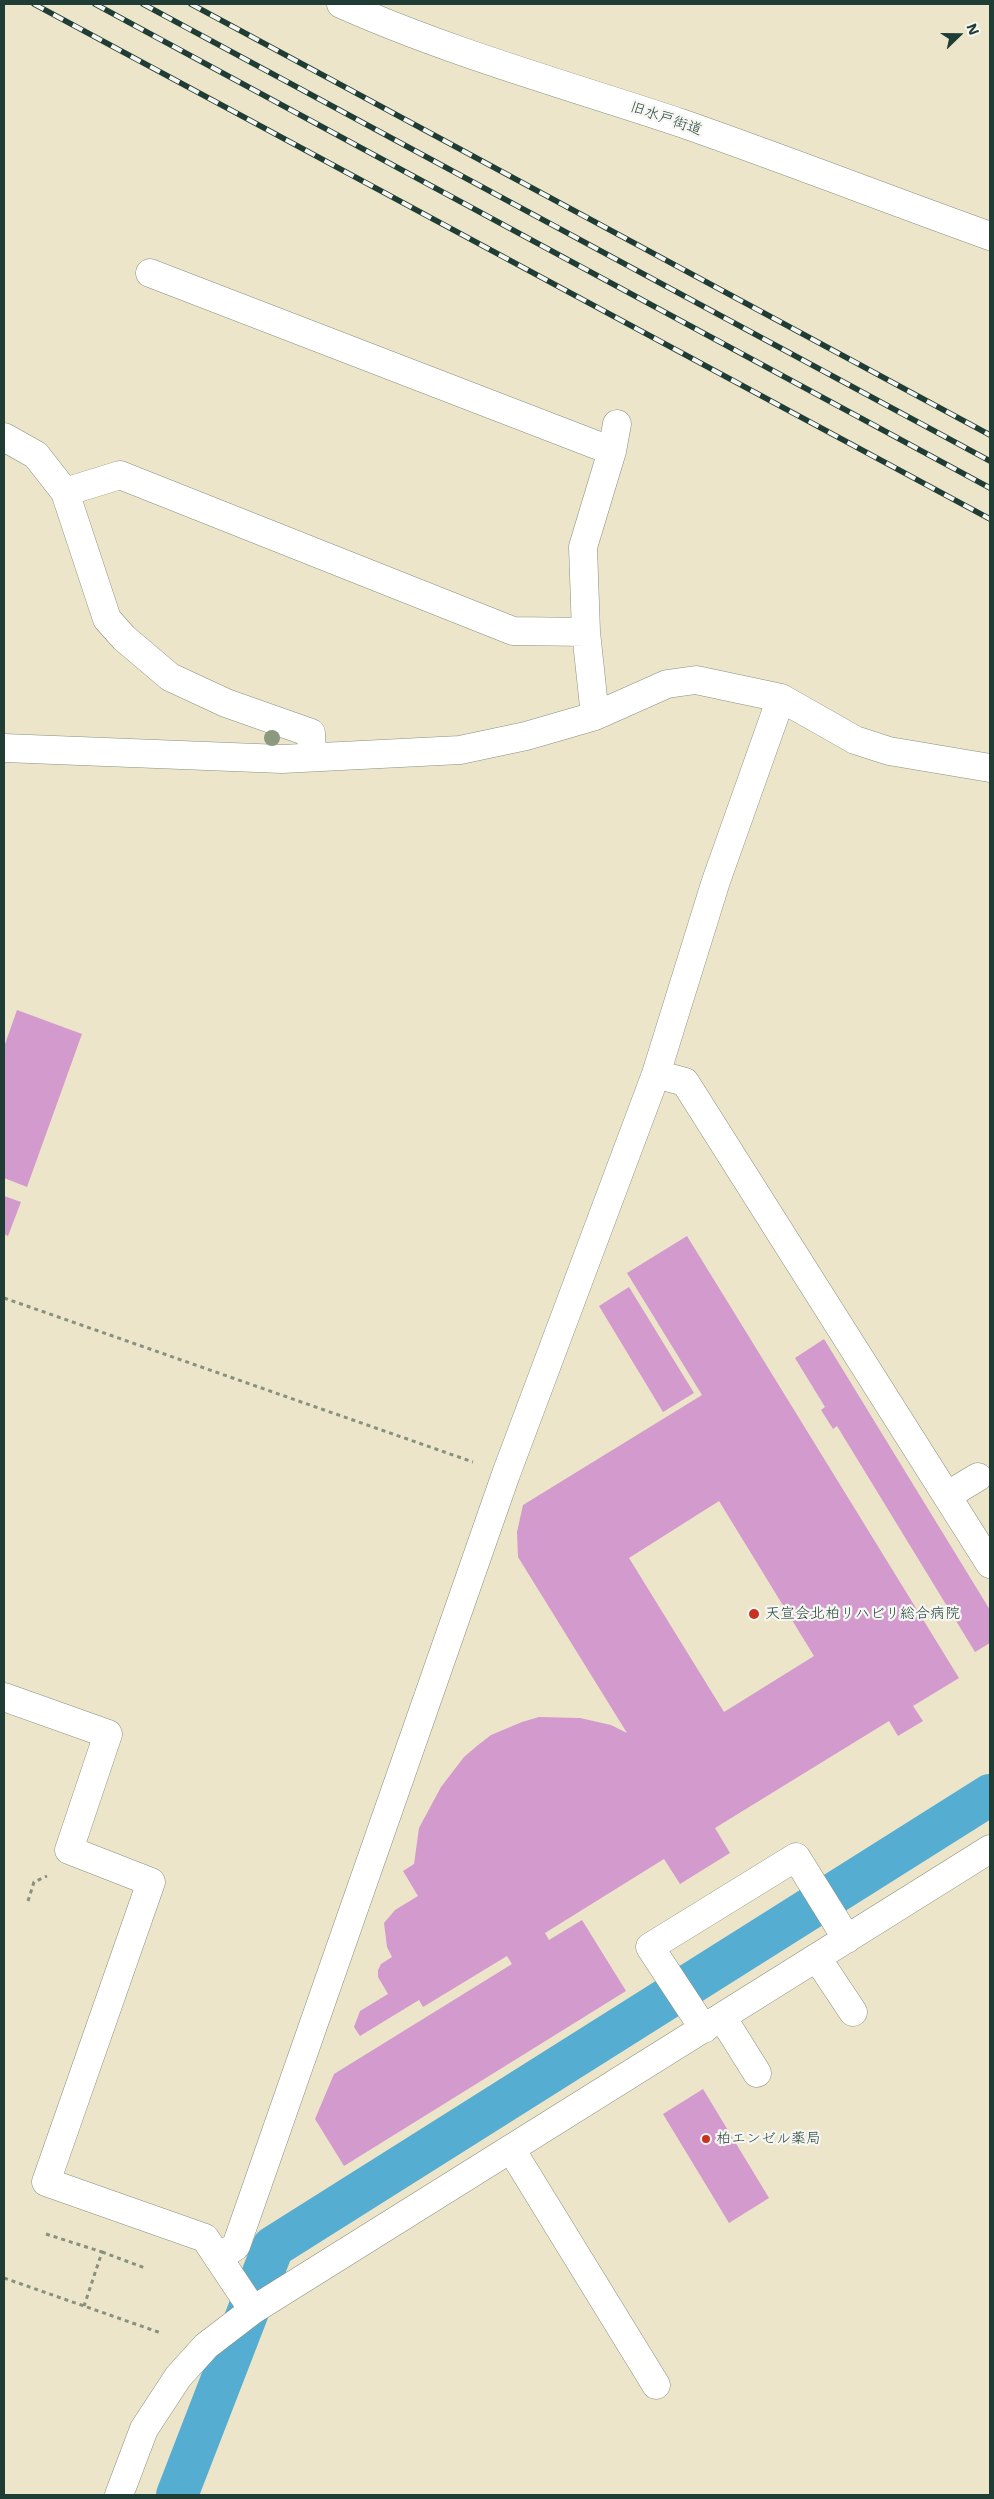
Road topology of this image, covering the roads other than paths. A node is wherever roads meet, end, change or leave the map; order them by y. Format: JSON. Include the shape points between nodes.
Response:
{"nodes":[{"id":1,"x":342,"y":4,"type":"edge"},
{"id":2,"x":990,"y":236,"type":"edge"},
{"id":3,"x":150,"y":274,"type":"dead end"},
{"id":4,"x":616,"y":424,"type":"dead end"},
{"id":5,"x":4,"y":437,"type":"edge"},
{"id":6,"x":612,"y":451,"type":"junction"},
{"id":7,"x":65,"y":492,"type":"junction"},
{"id":8,"x":586,"y":632,"type":"junction"},
{"id":9,"x":781,"y":698,"type":"junction"},
{"id":10,"x":595,"y":716,"type":"junction"},
{"id":11,"x":4,"y":748,"type":"edge"},
{"id":12,"x":312,"y":757,"type":"junction"},
{"id":13,"x":990,"y":768,"type":"edge"},
{"id":14,"x":656,"y":1074,"type":"junction"},
{"id":15,"x":978,"y":1477,"type":"dead end"},
{"id":16,"x":948,"y":1495,"type":"junction"},
{"id":17,"x":990,"y":1564,"type":"edge"},
{"id":18,"x":4,"y":1697,"type":"edge"},
{"id":19,"x":990,"y":1850,"type":"edge"},
{"id":20,"x":847,"y":1939,"type":"junction"},
{"id":21,"x":817,"y":1958,"type":"junction"},
{"id":22,"x":853,"y":2012,"type":"dead end"},
{"id":23,"x":713,"y":2023,"type":"junction"},
{"id":24,"x":757,"y":2073,"type":"dead end"},
{"id":25,"x":511,"y":2149,"type":"junction"},
{"id":26,"x":218,"y":2258,"type":"junction"},
{"id":27,"x":253,"y":2310,"type":"junction"},
{"id":28,"x":656,"y":2385,"type":"dead end"},
{"id":29,"x":119,"y":2495,"type":"edge"}],
"edges":[{"from":1,"to":2,"type":"street","name":"旧水戸街道","via":[[382,22],[682,124]]},
{"from":3,"to":6,"type":"street"},
{"from":4,"to":6,"type":"street"},
{"from":5,"to":7,"type":"street","via":[[36,455]]},
{"from":6,"to":8,"type":"street","via":[[584,547]]},
{"from":7,"to":8,"type":"street","via":[[120,475],[513,631]]},
{"from":7,"to":12,"type":"street","via":[[107,619],[124,638],[170,677],[226,703],[311,733]]},
{"from":8,"to":10,"type":"street"},
{"from":9,"to":10,"type":"street","via":[[696,680],[667,684]]},
{"from":9,"to":13,"type":"street","via":[[855,740],[889,751]]},
{"from":9,"to":14,"type":"street","via":[[716,881]]},
{"from":10,"to":12,"type":"street","via":[[526,736],[460,750]]},
{"from":11,"to":12,"type":"street"},
{"from":14,"to":16,"type":"street","via":[[685,1082]]},
{"from":14,"to":26,"type":"street","via":[[506,1474],[236,2246]]},
{"from":15,"to":16,"type":"street"},
{"from":16,"to":17,"type":"street"},
{"from":18,"to":26,"type":"street","via":[[108,1734],[69,1850],[129,1862],[151,1882],[46,2182],[205,2238]]},
{"from":19,"to":20,"type":"street"},
{"from":20,"to":21,"type":"street"},
{"from":20,"to":23,"type":"street","via":[[796,1857],[650,1947]]},
{"from":21,"to":22,"type":"street"},
{"from":21,"to":23,"type":"street"},
{"from":23,"to":24,"type":"street"},
{"from":23,"to":25,"type":"street"},
{"from":25,"to":27,"type":"street"},
{"from":25,"to":28,"type":"street"},
{"from":26,"to":27,"type":"street"},
{"from":27,"to":29,"type":"street","via":[[206,2346],[178,2377],[144,2429]]}]}
